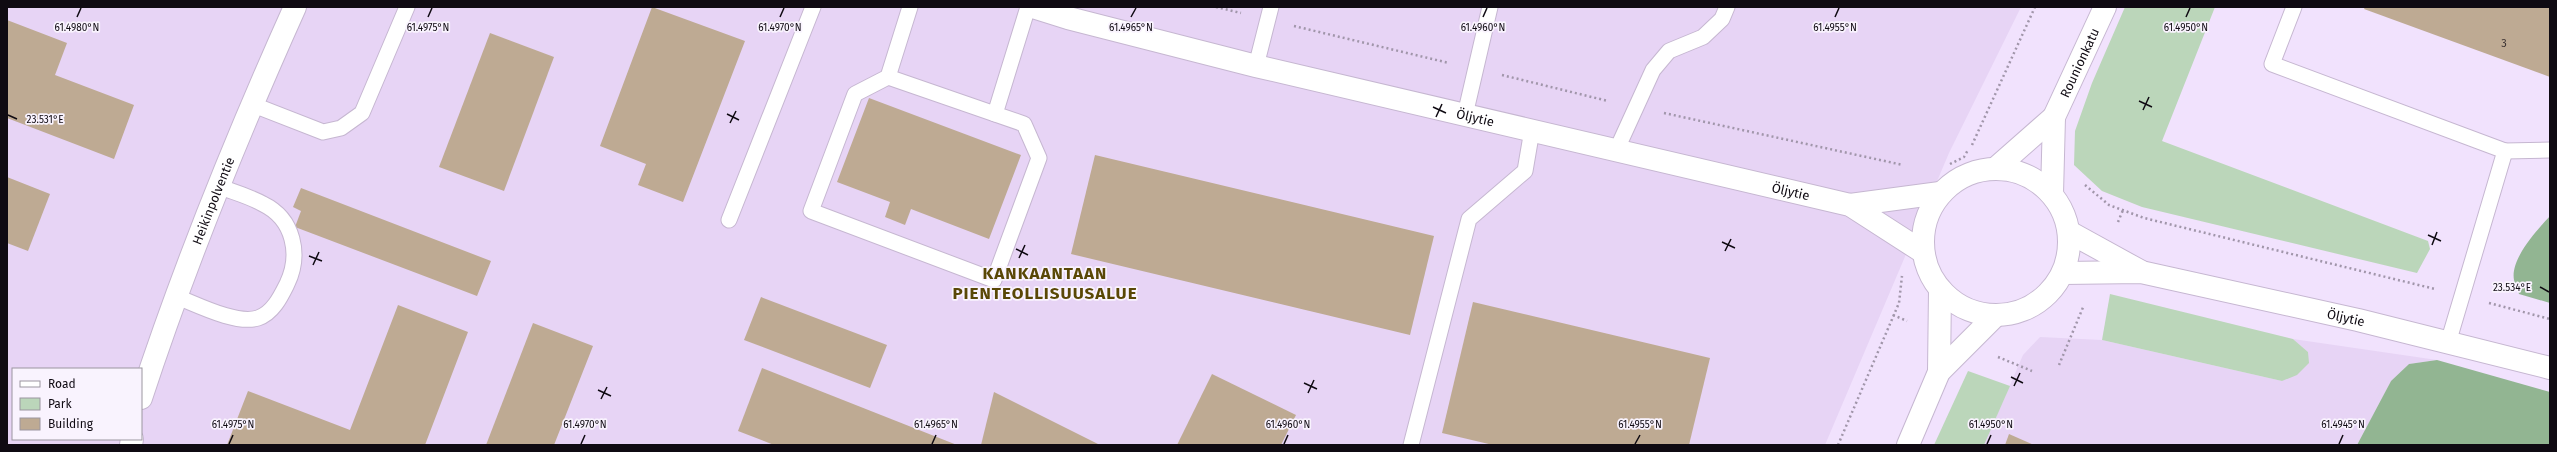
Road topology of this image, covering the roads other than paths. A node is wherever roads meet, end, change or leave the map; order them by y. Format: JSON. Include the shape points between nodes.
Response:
{"nodes":[{"id":1,"x":295,"y":7,"type":"edge"},
{"id":2,"x":407,"y":7,"type":"edge"},
{"id":3,"x":813,"y":7,"type":"edge"},
{"id":4,"x":910,"y":7,"type":"edge"},
{"id":5,"x":1028,"y":7,"type":"edge"},
{"id":6,"x":1033,"y":7,"type":"edge"},
{"id":7,"x":1490,"y":7,"type":"edge"},
{"id":8,"x":1727,"y":7,"type":"edge"},
{"id":9,"x":2105,"y":7,"type":"edge"},
{"id":10,"x":2294,"y":7,"type":"edge"},
{"id":11,"x":1270,"y":13,"type":"edge"},
{"id":12,"x":1256,"y":66,"type":"junction"},
{"id":13,"x":888,"y":77,"type":"junction"},
{"id":14,"x":251,"y":104,"type":"junction"},
{"id":15,"x":995,"y":114,"type":"junction"},
{"id":16,"x":1466,"y":115,"type":"junction"},
{"id":17,"x":2054,"y":117,"type":"junction"},
{"id":18,"x":1532,"y":130,"type":"junction"},
{"id":19,"x":1617,"y":149,"type":"junction"},
{"id":20,"x":2550,"y":150,"type":"edge"},
{"id":21,"x":2505,"y":151,"type":"junction"},
{"id":22,"x":1996,"y":168,"type":"junction"},
{"id":23,"x":218,"y":186,"type":"junction"},
{"id":24,"x":1940,"y":193,"type":"junction"},
{"id":25,"x":2052,"y":194,"type":"junction"},
{"id":26,"x":1850,"y":205,"type":"junction"},
{"id":27,"x":729,"y":220,"type":"dead end"},
{"id":28,"x":2069,"y":232,"type":"junction"},
{"id":29,"x":1923,"y":252,"type":"junction"},
{"id":30,"x":2141,"y":272,"type":"junction"},
{"id":31,"x":2063,"y":273,"type":"junction"},
{"id":32,"x":1940,"y":290,"type":"junction"},
{"id":33,"x":175,"y":296,"type":"junction"},
{"id":34,"x":1995,"y":316,"type":"junction"},
{"id":35,"x":2448,"y":343,"type":"junction"},
{"id":36,"x":2550,"y":368,"type":"edge"},
{"id":37,"x":1939,"y":372,"type":"junction"},
{"id":38,"x":142,"y":395,"type":"edge"},
{"id":39,"x":1411,"y":445,"type":"edge"},
{"id":40,"x":1908,"y":445,"type":"edge"}],
"edges":[{"from":1,"to":14,"type":"main road","name":"Heikinpolventie"},
{"from":2,"to":14,"type":"lane","via":[[362,113],[341,128],[322,132]]},
{"from":3,"to":27,"type":"lane"},
{"from":4,"to":13,"type":"lane"},
{"from":5,"to":15,"type":"lane"},
{"from":6,"to":12,"type":"main road","name":"Öljytie"},
{"from":7,"to":16,"type":"lane"},
{"from":8,"to":19,"type":"lane","via":[[1722,19],[1703,37],[1670,51],[1653,70]]},
{"from":9,"to":17,"type":"main road","name":"Rounionkatu"},
{"from":10,"to":21,"type":"lane","via":[[2272,64]]},
{"from":11,"to":12,"type":"lane"},
{"from":12,"to":16,"type":"main road","name":"Öljytie"},
{"from":13,"to":15,"type":"lane"},
{"from":13,"to":15,"type":"lane","via":[[855,94],[811,212],[994,280],[1039,158],[1024,124]]},
{"from":14,"to":23,"type":"main road","name":"Heikinpolventie"},
{"from":16,"to":18,"type":"main road","name":"Öljytie"},
{"from":17,"to":22,"type":"main road","name":"Rounionkatu"},
{"from":17,"to":25,"type":"main road","name":"Rounionkatu"},
{"from":18,"to":19,"type":"main road","name":"Öljytie"},
{"from":18,"to":39,"type":"lane","via":[[1525,171],[1469,219]]},
{"from":19,"to":26,"type":"main road","name":"Öljytie"},
{"from":20,"to":21,"type":"lane"},
{"from":21,"to":35,"type":"lane"},
{"from":22,"to":24,"type":"main road","via":[[1976,171],[1956,179]]},
{"from":22,"to":25,"type":"main road","via":[[2017,171],[2036,180]]},
{"from":23,"to":33,"type":"main road","name":"Heikinpolventie"},
{"from":23,"to":33,"type":"lane","via":[[264,204],[285,221],[295,247],[292,272],[279,302],[258,318],[235,319]]},
{"from":24,"to":26,"type":"main road","name":"Öljytie"},
{"from":24,"to":29,"type":"main road","via":[[1929,211],[1923,230]]},
{"from":25,"to":28,"type":"main road","via":[[2063,211]]},
{"from":26,"to":29,"type":"main road","name":"Öljytie"},
{"from":28,"to":30,"type":"main road","name":"Öljytie"},
{"from":28,"to":31,"type":"main road","via":[[2069,253]]},
{"from":29,"to":32,"type":"main road","via":[[1929,272]]},
{"from":30,"to":31,"type":"main road","name":"Öljytie"},
{"from":30,"to":35,"type":"main road","name":"Öljytie","via":[[2358,320]]},
{"from":31,"to":34,"type":"main road","via":[[2052,291],[2035,304],[2016,313]]},
{"from":32,"to":34,"type":"main road","via":[[1962,307]]},
{"from":32,"to":37,"type":"main road"},
{"from":33,"to":38,"type":"main road","name":"Heikinpolventie"},
{"from":34,"to":37,"type":"main road"},
{"from":35,"to":36,"type":"main road","name":"Öljytie"},
{"from":37,"to":40,"type":"main road"}]}
